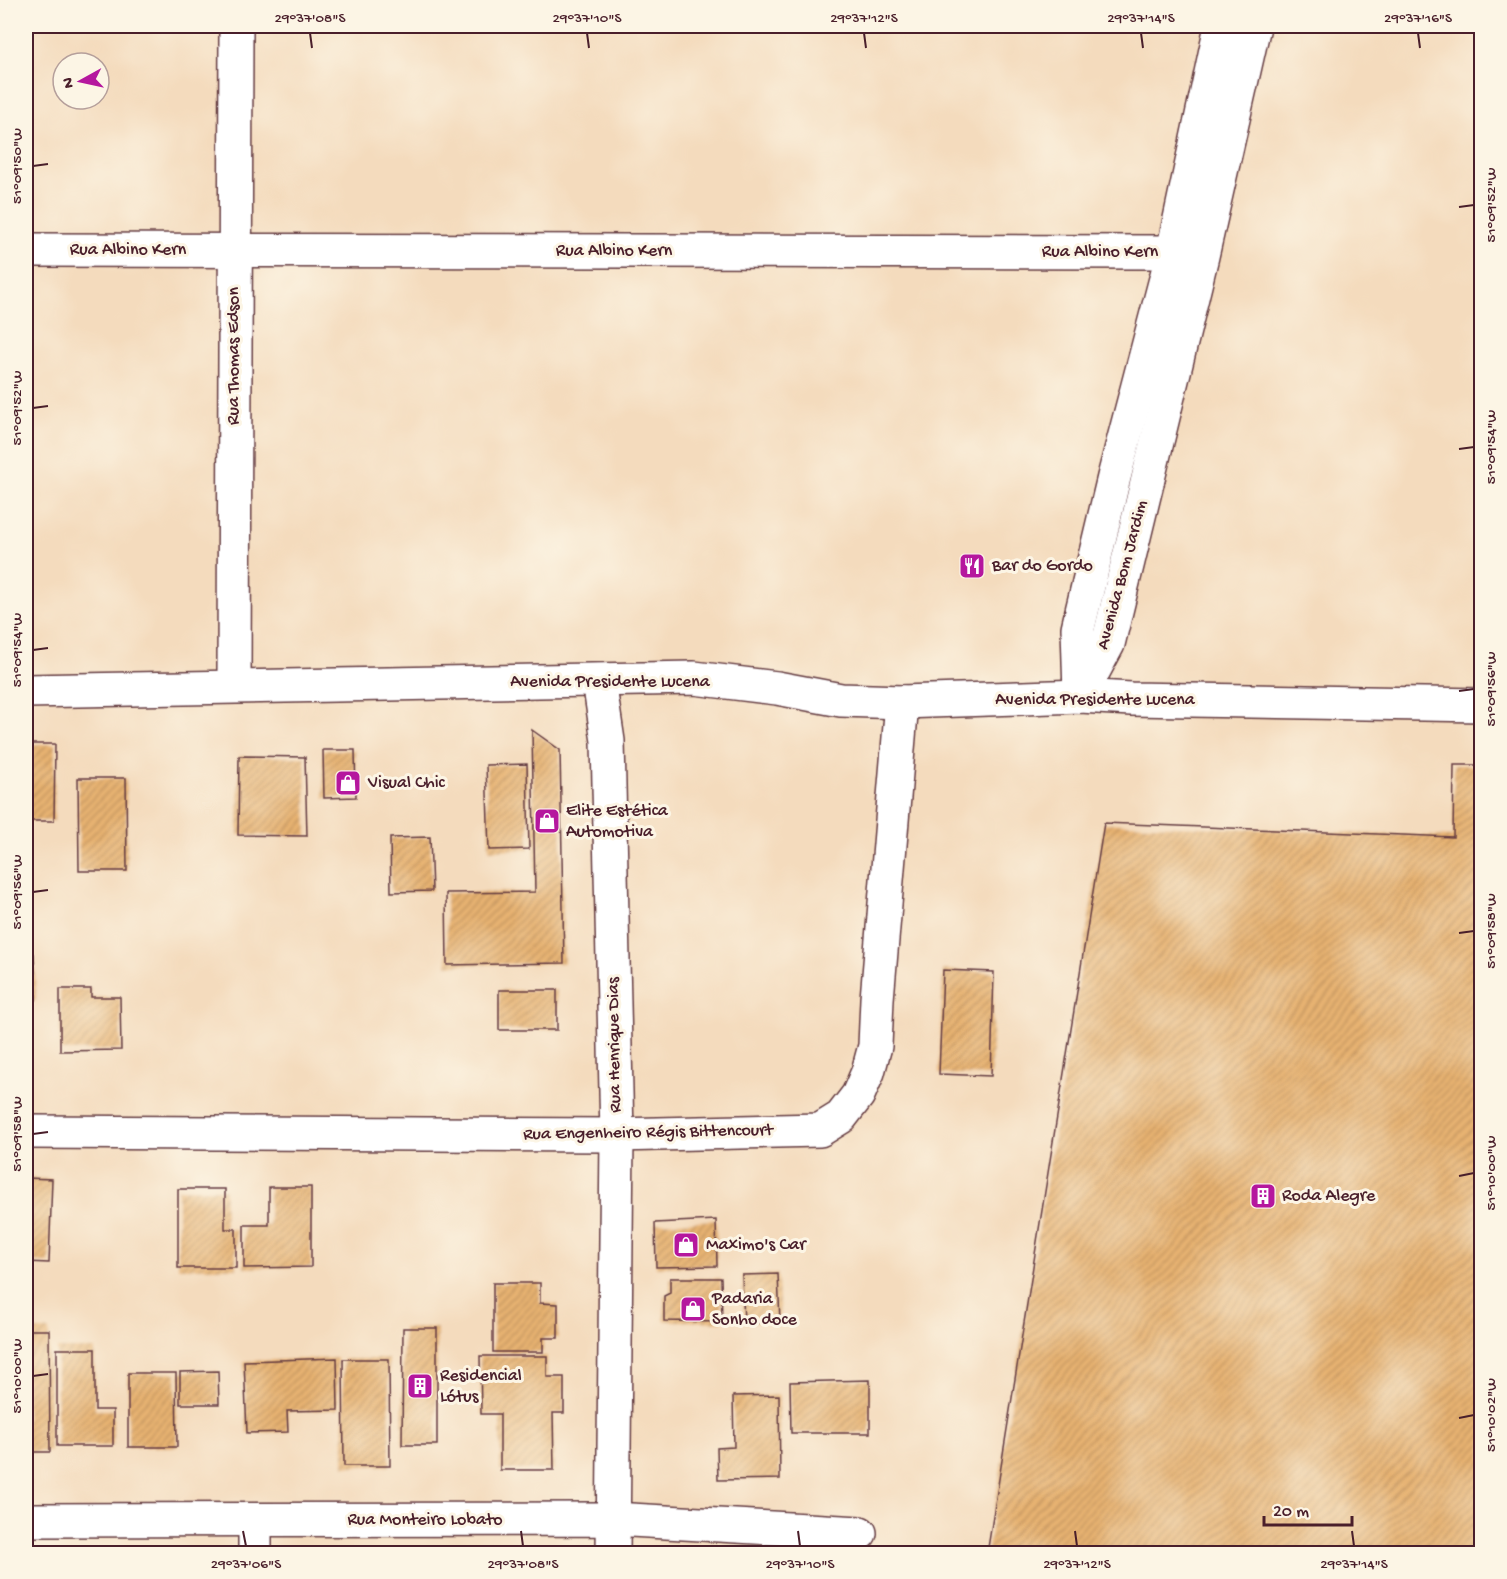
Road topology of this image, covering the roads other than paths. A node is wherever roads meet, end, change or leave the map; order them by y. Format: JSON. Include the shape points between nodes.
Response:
{"nodes":[{"id":1,"x":236,"y":26,"type":"edge"},
{"id":2,"x":1221,"y":26,"type":"edge"},
{"id":3,"x":1254,"y":26,"type":"edge"},
{"id":4,"x":26,"y":250,"type":"edge"},
{"id":5,"x":235,"y":251,"type":"junction"},
{"id":6,"x":1187,"y":254,"type":"junction"},
{"id":7,"x":1114,"y":477,"type":"junction"},
{"id":8,"x":1147,"y":483,"type":"junction"},
{"id":9,"x":599,"y":681,"type":"junction"},
{"id":10,"x":234,"y":686,"type":"junction"},
{"id":11,"x":26,"y":691,"type":"edge"},
{"id":12,"x":1080,"y":696,"type":"junction"},
{"id":13,"x":902,"y":702,"type":"junction"},
{"id":14,"x":1482,"y":705,"type":"edge"},
{"id":15,"x":26,"y":1132,"type":"edge"},
{"id":16,"x":617,"y":1135,"type":"junction"},
{"id":17,"x":613,"y":1519,"type":"junction"},
{"id":18,"x":26,"y":1520,"type":"edge"},
{"id":19,"x":255,"y":1521,"type":"junction"},
{"id":20,"x":860,"y":1533,"type":"dead end"},
{"id":21,"x":255,"y":1554,"type":"edge"},
{"id":22,"x":613,"y":1554,"type":"edge"}],
"edges":[{"from":1,"to":5,"type":"street","name":"Rua Thomas Edson"},
{"from":2,"to":6,"type":"street","name":"Avenida Bom Jardim"},
{"from":3,"to":6,"type":"street","name":"Avenida Bom Jardim"},
{"from":4,"to":5,"type":"street","name":"Rua Albino Kern"},
{"from":5,"to":6,"type":"street","name":"Rua Albino Kern"},
{"from":5,"to":10,"type":"street","name":"Rua Thomas Edson"},
{"from":6,"to":7,"type":"street","name":"Avenida Bom Jardim"},
{"from":6,"to":8,"type":"street","name":"Avenida Bom Jardim"},
{"from":7,"to":8,"type":"street"},
{"from":7,"to":12,"type":"street","name":"Avenida Bom Jardim","via":[[1078,628]]},
{"from":8,"to":12,"type":"street","name":"Avenida Bom Jardim","via":[[1108,644]]},
{"from":9,"to":10,"type":"street","name":"Avenida Presidente Lucena"},
{"from":9,"to":13,"type":"street","name":"Avenida Presidente Lucena","via":[[694,678],[841,700]]},
{"from":9,"to":16,"type":"street","name":"Rua Henrique Dias","via":[[608,741]]},
{"from":10,"to":11,"type":"street","name":"Avenida Presidente Lucena"},
{"from":12,"to":13,"type":"street","name":"Avenida Presidente Lucena"},
{"from":12,"to":14,"type":"street","name":"Avenida Presidente Lucena"},
{"from":13,"to":16,"type":"street","name":"Rua Engenheiro Régis Bittencourt","via":[[875,1046],[858,1095],[841,1118],[820,1130]]},
{"from":15,"to":16,"type":"street","name":"Rua Engenheiro Régis Bittencourt"},
{"from":16,"to":17,"type":"street","name":"Rua Henrique Dias"},
{"from":17,"to":19,"type":"street","name":"Rua Monteiro Lobato"},
{"from":17,"to":20,"type":"street","name":"Rua Monteiro Lobato"},
{"from":17,"to":22,"type":"street","name":"Rua Henrique Dias"},
{"from":18,"to":19,"type":"street","name":"Rua Monteiro Lobato"},
{"from":19,"to":21,"type":"street"}]}
